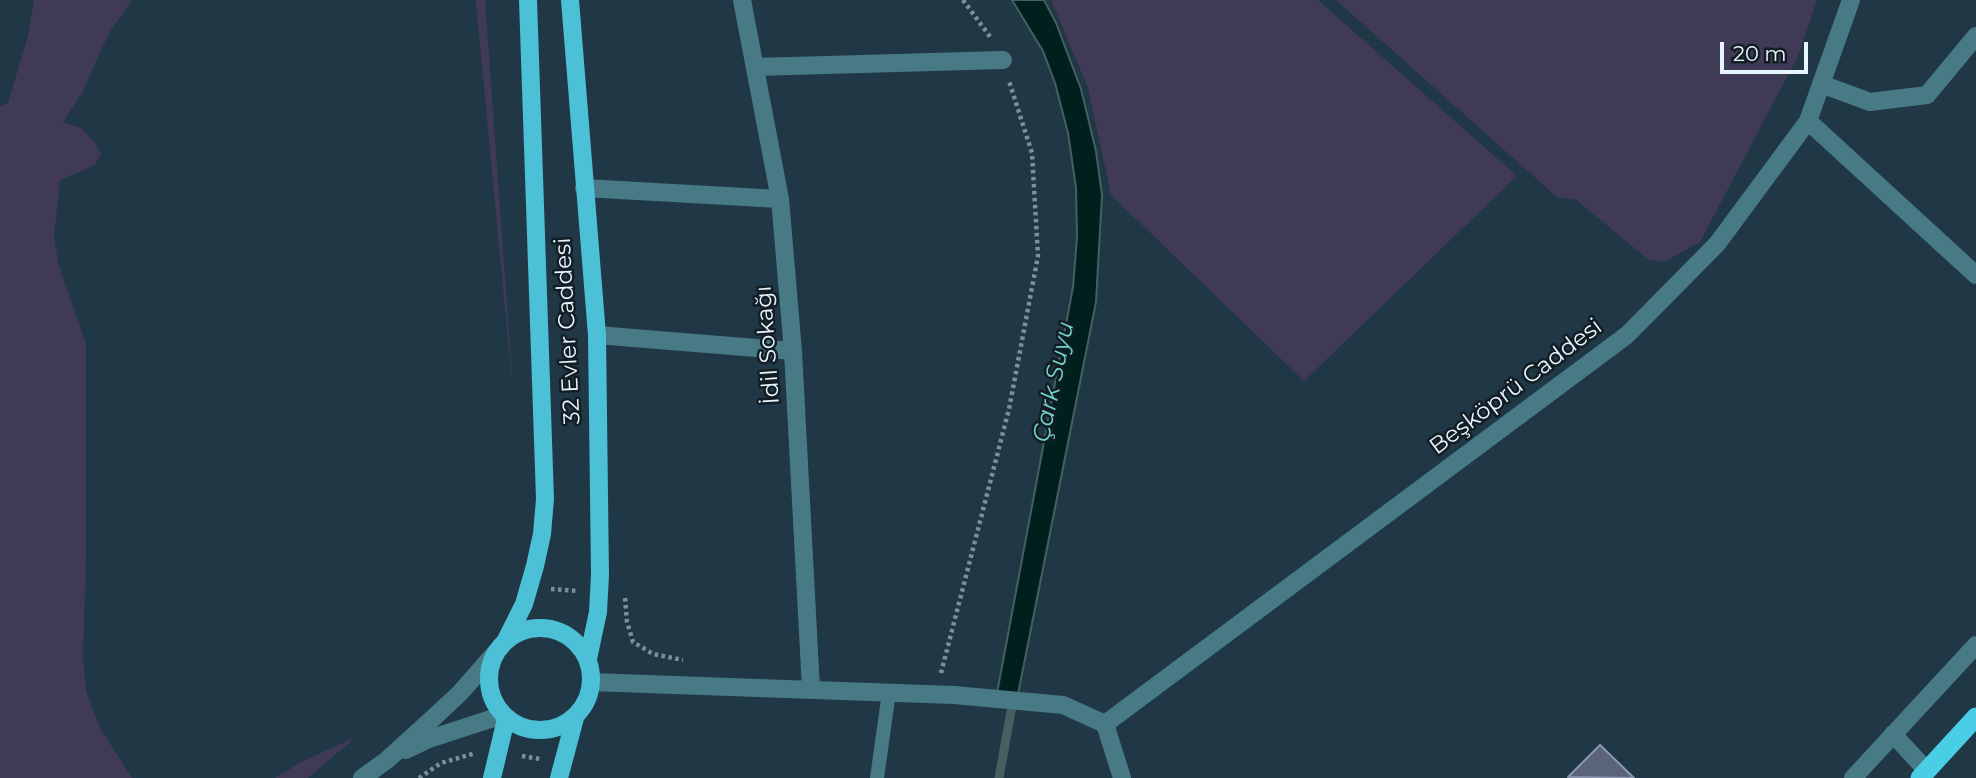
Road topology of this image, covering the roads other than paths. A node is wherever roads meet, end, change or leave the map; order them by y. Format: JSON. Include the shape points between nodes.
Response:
{"nodes":[{"id":1,"x":528,"y":0,"type":"edge"},
{"id":2,"x":570,"y":0,"type":"edge"},
{"id":3,"x":742,"y":0,"type":"edge"},
{"id":4,"x":1850,"y":0,"type":"edge"},
{"id":5,"x":1976,"y":36,"type":"edge"},
{"id":6,"x":1003,"y":60,"type":"road end"},
{"id":7,"x":755,"y":67,"type":"junction"},
{"id":8,"x":1821,"y":84,"type":"junction"},
{"id":9,"x":1808,"y":121,"type":"junction"},
{"id":10,"x":584,"y":188,"type":"junction"},
{"id":11,"x":780,"y":199,"type":"junction"},
{"id":12,"x":1976,"y":275,"type":"edge"},
{"id":13,"x":597,"y":335,"type":"junction"},
{"id":14,"x":793,"y":351,"type":"junction"},
{"id":15,"x":1976,"y":645,"type":"edge"},
{"id":16,"x":501,"y":646,"type":"junction"},
{"id":17,"x":588,"y":659,"type":"junction"},
{"id":18,"x":591,"y":682,"type":"junction"},
{"id":19,"x":811,"y":689,"type":"junction"},
{"id":20,"x":889,"y":692,"type":"junction"},
{"id":21,"x":504,"y":717,"type":"junction"},
{"id":22,"x":1976,"y":717,"type":"edge"},
{"id":23,"x":575,"y":718,"type":"junction"},
{"id":24,"x":1105,"y":724,"type":"junction"},
{"id":25,"x":1893,"y":734,"type":"junction"},
{"id":26,"x":387,"y":760,"type":"junction"},
{"id":27,"x":1923,"y":775,"type":"edge"},
{"id":28,"x":362,"y":778,"type":"edge"},
{"id":29,"x":492,"y":778,"type":"edge"},
{"id":30,"x":559,"y":778,"type":"edge"},
{"id":31,"x":877,"y":778,"type":"edge"},
{"id":32,"x":1122,"y":778,"type":"edge"},
{"id":33,"x":1853,"y":778,"type":"edge"}],
"edges":[{"from":1,"to":16,"type":"main road","name":"32 Evler Caddesi","via":[[545,499],[542,534],[524,604]]},
{"from":2,"to":10,"type":"main road","name":"32 Evler Caddesi"},
{"from":3,"to":7,"type":"street","name":"İdil Sokağı"},
{"from":4,"to":8,"type":"street","name":"Beşköprü Caddesi"},
{"from":5,"to":8,"type":"street","via":[[1927,95],[1870,102]]},
{"from":6,"to":7,"type":"street"},
{"from":7,"to":11,"type":"street","name":"İdil Sokağı"},
{"from":8,"to":9,"type":"street","name":"Beşköprü Caddesi"},
{"from":9,"to":12,"type":"street"},
{"from":9,"to":24,"type":"street","name":"Beşköprü Caddesi","via":[[1717,244],[1627,335]]},
{"from":10,"to":11,"type":"street"},
{"from":10,"to":13,"type":"main road","name":"32 Evler Caddesi"},
{"from":11,"to":14,"type":"street","name":"İdil Sokağı"},
{"from":13,"to":14,"type":"street"},
{"from":13,"to":17,"type":"main road","name":"32 Evler Caddesi","via":[[600,575]]},
{"from":14,"to":19,"type":"street","name":"İdil Sokağı"},
{"from":15,"to":25,"type":"street"},
{"from":16,"to":17,"type":"main road","via":[[520,631],[552,629],[573,640]]},
{"from":16,"to":21,"type":"main road","via":[[489,667],[488,685]]},
{"from":16,"to":26,"type":"street","via":[[460,693]]},
{"from":17,"to":18,"type":"main road"},
{"from":18,"to":19,"type":"street"},
{"from":18,"to":23,"type":"main road"},
{"from":19,"to":20,"type":"street"},
{"from":20,"to":24,"type":"street","via":[[1063,705]]},
{"from":20,"to":31,"type":"lane"},
{"from":21,"to":23,"type":"main road","via":[[533,731],[555,728]]},
{"from":21,"to":26,"type":"street","via":[[429,739]]},
{"from":21,"to":29,"type":"main road"},
{"from":22,"to":27,"type":"highway"},
{"from":23,"to":30,"type":"main road"},
{"from":24,"to":32,"type":"street"},
{"from":25,"to":27,"type":"street"},
{"from":25,"to":33,"type":"street"},
{"from":26,"to":28,"type":"street"}]}
